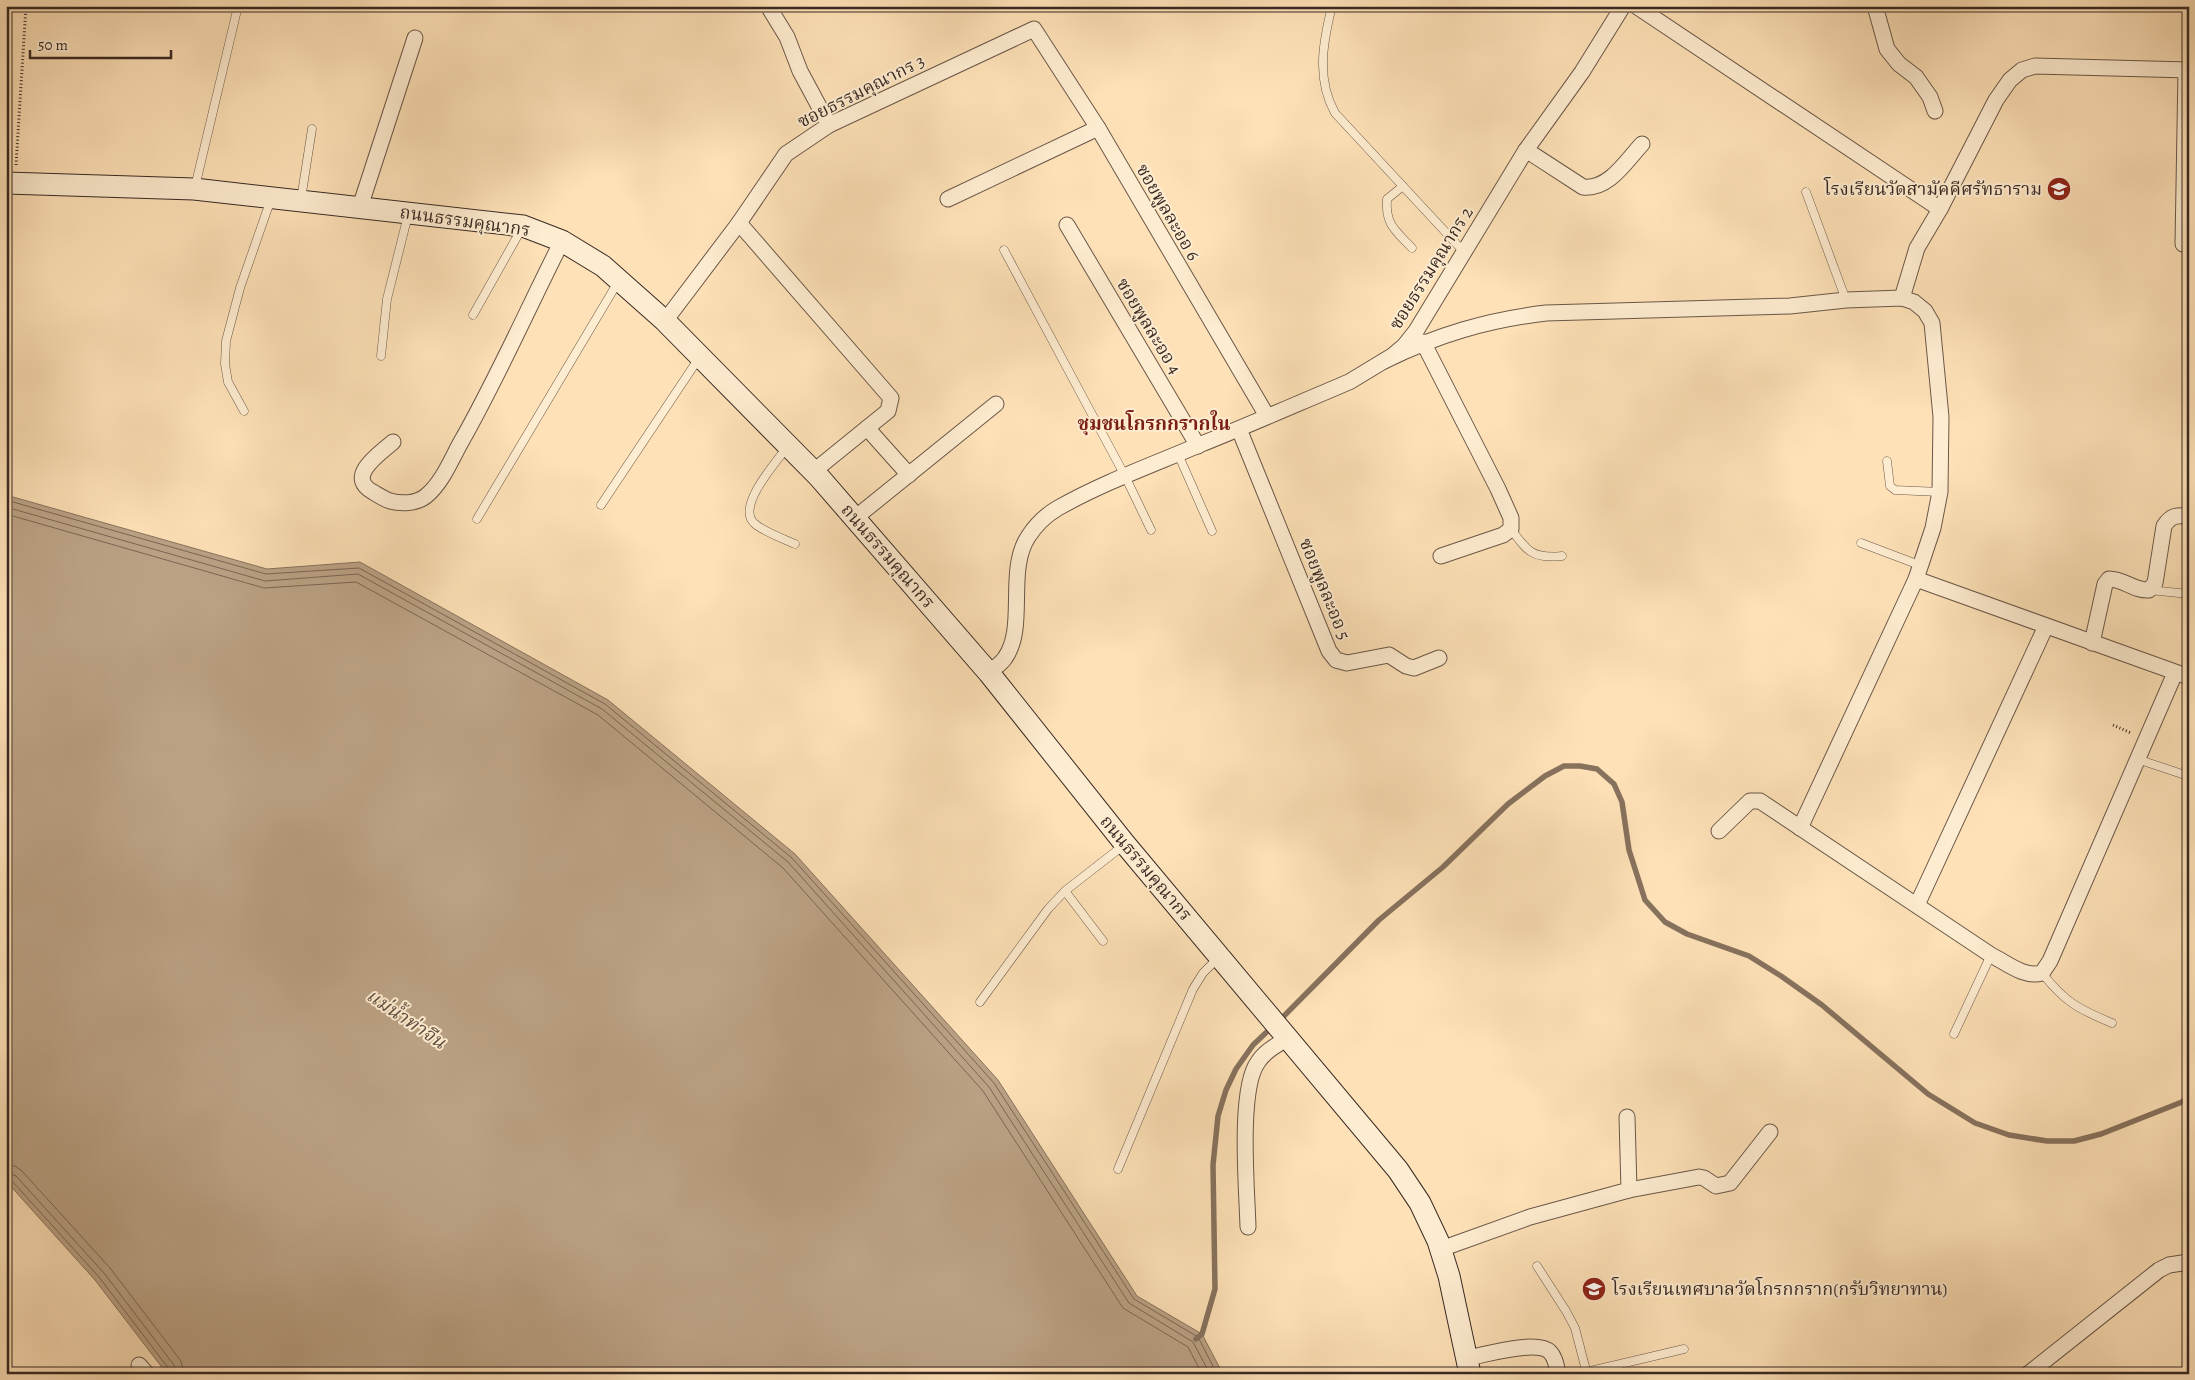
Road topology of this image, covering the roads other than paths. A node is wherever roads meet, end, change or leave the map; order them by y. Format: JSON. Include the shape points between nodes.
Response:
{"nodes":[{"id":1,"x":238,"y":6,"type":"edge"},
{"id":2,"x":768,"y":6,"type":"edge"},
{"id":3,"x":1332,"y":6,"type":"edge"},
{"id":4,"x":1623,"y":6,"type":"edge"},
{"id":5,"x":1637,"y":6,"type":"edge"},
{"id":6,"x":1875,"y":6,"type":"edge"},
{"id":7,"x":1034,"y":29,"type":"joint"},
{"id":8,"x":415,"y":38,"type":"dead end"},
{"id":9,"x":2187,"y":70,"type":"edge"},
{"id":10,"x":1935,"y":110,"type":"dead end"},
{"id":11,"x":829,"y":125,"type":"junction"},
{"id":12,"x":1098,"y":128,"type":"junction"},
{"id":13,"x":312,"y":129,"type":"dead end"},
{"id":14,"x":2187,"y":143,"type":"edge"},
{"id":15,"x":1642,"y":144,"type":"dead end"},
{"id":16,"x":1526,"y":150,"type":"junction"},
{"id":17,"x":11,"y":183,"type":"edge"},
{"id":18,"x":1403,"y":186,"type":"junction"},
{"id":19,"x":194,"y":189,"type":"junction"},
{"id":20,"x":1806,"y":192,"type":"dead end"},
{"id":21,"x":272,"y":197,"type":"junction"},
{"id":22,"x":948,"y":199,"type":"dead end"},
{"id":23,"x":301,"y":200,"type":"junction"},
{"id":24,"x":360,"y":207,"type":"junction"},
{"id":25,"x":1940,"y":209,"type":"junction"},
{"id":26,"x":408,"y":213,"type":"junction"},
{"id":27,"x":739,"y":223,"type":"junction"},
{"id":28,"x":1067,"y":225,"type":"dead end"},
{"id":29,"x":523,"y":226,"type":"junction"},
{"id":30,"x":562,"y":241,"type":"junction"},
{"id":31,"x":2183,"y":244,"type":"dead end"},
{"id":32,"x":1412,"y":248,"type":"dead end"},
{"id":33,"x":1004,"y":250,"type":"dead end"},
{"id":34,"x":1464,"y":252,"type":"junction"},
{"id":35,"x":619,"y":280,"type":"junction"},
{"id":36,"x":1902,"y":298,"type":"junction"},
{"id":37,"x":1846,"y":300,"type":"junction"},
{"id":38,"x":473,"y":315,"type":"dead end"},
{"id":39,"x":665,"y":321,"type":"junction"},
{"id":40,"x":1423,"y":342,"type":"junction"},
{"id":41,"x":380,"y":356,"type":"dead end"},
{"id":42,"x":700,"y":356,"type":"junction"},
{"id":43,"x":1384,"y":361,"type":"junction"},
{"id":44,"x":996,"y":404,"type":"dead end"},
{"id":45,"x":244,"y":411,"type":"dead end"},
{"id":46,"x":1267,"y":416,"type":"junction"},
{"id":47,"x":867,"y":428,"type":"junction"},
{"id":48,"x":1239,"y":429,"type":"junction"},
{"id":49,"x":393,"y":442,"type":"dead end"},
{"id":50,"x":789,"y":445,"type":"junction"},
{"id":51,"x":1198,"y":446,"type":"junction"},
{"id":52,"x":1178,"y":454,"type":"junction"},
{"id":53,"x":1887,"y":461,"type":"dead end"},
{"id":54,"x":814,"y":471,"type":"junction"},
{"id":55,"x":909,"y":475,"type":"junction"},
{"id":56,"x":1125,"y":476,"type":"junction"},
{"id":57,"x":1940,"y":492,"type":"junction"},
{"id":58,"x":601,"y":504,"type":"dead end"},
{"id":59,"x":2189,"y":516,"type":"edge"},
{"id":60,"x":855,"y":518,"type":"junction"},
{"id":61,"x":477,"y":519,"type":"dead end"},
{"id":62,"x":1511,"y":529,"type":"junction"},
{"id":63,"x":1150,"y":530,"type":"dead end"},
{"id":64,"x":1212,"y":531,"type":"dead end"},
{"id":65,"x":1861,"y":543,"type":"dead end"},
{"id":66,"x":795,"y":544,"type":"dead end"},
{"id":67,"x":1441,"y":556,"type":"dead end"},
{"id":68,"x":1562,"y":556,"type":"dead end"},
{"id":69,"x":1919,"y":572,"type":"junction"},
{"id":70,"x":2149,"y":590,"type":"junction"},
{"id":71,"x":2189,"y":594,"type":"edge"},
{"id":72,"x":2046,"y":626,"type":"junction"},
{"id":73,"x":2092,"y":643,"type":"junction"},
{"id":74,"x":1439,"y":658,"type":"dead end"},
{"id":75,"x":988,"y":673,"type":"junction"},
{"id":76,"x":2182,"y":675,"type":"edge"},
{"id":77,"x":2137,"y":759,"type":"junction"},
{"id":78,"x":2185,"y":775,"type":"dead end"},
{"id":79,"x":1800,"y":828,"type":"junction"},
{"id":80,"x":1719,"y":831,"type":"dead end"},
{"id":81,"x":1125,"y":844,"type":"junction"},
{"id":82,"x":1066,"y":891,"type":"junction"},
{"id":83,"x":1918,"y":905,"type":"junction"},
{"id":84,"x":1103,"y":941,"type":"dead end"},
{"id":85,"x":1991,"y":955,"type":"junction"},
{"id":86,"x":1220,"y":956,"type":"junction"},
{"id":87,"x":2042,"y":973,"type":"junction"},
{"id":88,"x":980,"y":1002,"type":"dead end"},
{"id":89,"x":2112,"y":1023,"type":"dead end"},
{"id":90,"x":1954,"y":1034,"type":"dead end"},
{"id":91,"x":1285,"y":1035,"type":"junction"},
{"id":92,"x":1627,"y":1117,"type":"dead end"},
{"id":93,"x":1770,"y":1132,"type":"dead end"},
{"id":94,"x":1118,"y":1169,"type":"dead end"},
{"id":95,"x":1629,"y":1190,"type":"junction"},
{"id":96,"x":1248,"y":1227,"type":"dead end"},
{"id":97,"x":1440,"y":1249,"type":"junction"},
{"id":98,"x":2189,"y":1262,"type":"edge"},
{"id":99,"x":1537,"y":1266,"type":"dead end"},
{"id":100,"x":1684,"y":1349,"type":"dead end"},
{"id":101,"x":1469,"y":1366,"type":"edge"},
{"id":102,"x":1586,"y":1373,"type":"edge"},
{"id":103,"x":1558,"y":1374,"type":"edge"},
{"id":104,"x":2028,"y":1374,"type":"edge"}],
"edges":[{"from":1,"to":19,"type":"lane"},
{"from":2,"to":11,"type":"street","via":[[787,37],[800,71]]},
{"from":3,"to":18,"type":"lane","via":[[1322,54],[1328,100],[1335,113]]},
{"from":4,"to":16,"type":"street","name":"ซอยธรรมคุณากร 2","via":[[1582,72]]},
{"from":5,"to":25,"type":"street"},
{"from":6,"to":10,"type":"street","via":[[1887,48],[1899,64],[1916,77],[1930,96]]},
{"from":7,"to":11,"type":"street","name":"ซอยธรรมคุณากร 3"},
{"from":7,"to":12,"type":"street","name":"ซอยพูลละออ 6"},
{"from":8,"to":24,"type":"street"},
{"from":9,"to":14,"type":"street"},
{"from":9,"to":25,"type":"street","via":[[2035,66],[2022,70],[2010,80],[1996,100]]},
{"from":11,"to":27,"type":"street","name":"ซอยธรรมคุณากร 3","via":[[786,154]]},
{"from":12,"to":22,"type":"street"},
{"from":12,"to":46,"type":"street","name":"ซอยพูลละออ 6"},
{"from":13,"to":23,"type":"lane"},
{"from":14,"to":31,"type":"street"},
{"from":15,"to":16,"type":"street","via":[[1605,184],[1589,188]]},
{"from":16,"to":34,"type":"street","name":"ซอยธรรมคุณากร 2"},
{"from":17,"to":19,"type":"street","name":"ถนนธรรมคุณากร"},
{"from":18,"to":32,"type":"lane","via":[[1388,199],[1386,213],[1389,224]]},
{"from":18,"to":34,"type":"lane"},
{"from":19,"to":21,"type":"street","name":"ถนนธรรมคุณากร"},
{"from":20,"to":37,"type":"lane"},
{"from":21,"to":23,"type":"street","name":"ถนนธรรมคุณากร"},
{"from":21,"to":45,"type":"lane","via":[[240,288],[226,341],[224,364],[228,382]]},
{"from":23,"to":24,"type":"street","name":"ถนนธรรมคุณากร"},
{"from":24,"to":26,"type":"street","name":"ถนนธรรมคุณากร"},
{"from":25,"to":36,"type":"street","via":[[1917,248]]},
{"from":26,"to":29,"type":"street","name":"ถนนธรรมคุณากร"},
{"from":26,"to":41,"type":"lane","via":[[388,299]]},
{"from":27,"to":39,"type":"street","name":"ซอยธรรมคุณากร 3"},
{"from":27,"to":47,"type":"street","via":[[890,398],[888,410]]},
{"from":28,"to":51,"type":"street","name":"ซอยพูลละออ 4"},
{"from":29,"to":30,"type":"street","name":"ถนนธรรมคุณากร"},
{"from":29,"to":38,"type":"lane"},
{"from":30,"to":35,"type":"street","name":"ถนนธรรมคุณากร","via":[[603,266]]},
{"from":30,"to":49,"type":"street","via":[[486,398],[439,481],[425,497],[401,504],[366,488],[362,480],[363,469]]},
{"from":33,"to":56,"type":"lane"},
{"from":34,"to":43,"type":"street","name":"ซอยธรรมคุณากร 2","via":[[1416,331],[1404,346]]},
{"from":35,"to":39,"type":"street","name":"ถนนธรรมคุณากร"},
{"from":35,"to":61,"type":"lane"},
{"from":36,"to":37,"type":"street"},
{"from":36,"to":57,"type":"street","via":[[1925,311],[1932,323],[1941,417]]},
{"from":37,"to":40,"type":"street","via":[[1790,306],[1546,313],[1509,318]]},
{"from":39,"to":42,"type":"street","name":"ถนนธรรมคุณากร"},
{"from":40,"to":43,"type":"street"},
{"from":40,"to":62,"type":"street","via":[[1498,489],[1511,518]]},
{"from":42,"to":50,"type":"street","name":"ถนนธรรมคุณากร"},
{"from":42,"to":58,"type":"lane"},
{"from":43,"to":46,"type":"street","name":"ซอยธรรมคุณากร 2","via":[[1349,382]]},
{"from":44,"to":55,"type":"street"},
{"from":46,"to":48,"type":"street","name":"ซอยธรรมคุณากร 2"},
{"from":47,"to":54,"type":"street"},
{"from":47,"to":55,"type":"street"},
{"from":48,"to":51,"type":"street","name":"ซอยธรรมคุณากร 2"},
{"from":48,"to":74,"type":"street","name":"ซอยพูลละออ 5","via":[[1329,651],[1336,660],[1347,663],[1389,655],[1414,668]]},
{"from":50,"to":54,"type":"street","name":"ถนนธรรมคุณากร"},
{"from":50,"to":66,"type":"lane","via":[[761,482],[749,504],[749,515],[754,523]]},
{"from":51,"to":52,"type":"street","name":"ซอยธรรมคุณากร 2"},
{"from":52,"to":56,"type":"street","name":"ซอยธรรมคุณากร 2"},
{"from":52,"to":64,"type":"lane"},
{"from":53,"to":57,"type":"lane","via":[[1890,486],[1895,490]]},
{"from":54,"to":60,"type":"street","name":"ถนนธรรมคุณากร"},
{"from":55,"to":60,"type":"street"},
{"from":56,"to":63,"type":"lane"},
{"from":56,"to":75,"type":"street","name":"ซอยธรรมคุณากร 2","via":[[1056,509],[1027,538],[1018,571],[1014,633],[1010,647],[1005,658]]},
{"from":57,"to":69,"type":"street"},
{"from":59,"to":70,"type":"street","via":[[2169,518],[2164,526],[2155,583]]},
{"from":60,"to":75,"type":"street","name":"ถนนธรรมคุณากร"},
{"from":62,"to":67,"type":"street","via":[[1503,535]]},
{"from":62,"to":68,"type":"lane","via":[[1525,549],[1535,555]]},
{"from":65,"to":69,"type":"lane"},
{"from":69,"to":72,"type":"street"},
{"from":69,"to":79,"type":"street"},
{"from":70,"to":71,"type":"lane"},
{"from":70,"to":73,"type":"street","via":[[2139,591],[2116,579],[2109,579],[2105,584]]},
{"from":72,"to":73,"type":"street"},
{"from":72,"to":83,"type":"street"},
{"from":73,"to":76,"type":"street"},
{"from":75,"to":81,"type":"street","name":"ถนนธรรมคุณากร"},
{"from":76,"to":77,"type":"street"},
{"from":77,"to":78,"type":"lane"},
{"from":77,"to":87,"type":"street"},
{"from":79,"to":80,"type":"street","via":[[1766,804],[1750,801]]},
{"from":79,"to":83,"type":"street"},
{"from":81,"to":82,"type":"lane"},
{"from":81,"to":86,"type":"street","name":"ถนนธรรมคุณากร"},
{"from":82,"to":84,"type":"lane"},
{"from":82,"to":88,"type":"lane","via":[[1048,909]]},
{"from":83,"to":85,"type":"street"},
{"from":85,"to":87,"type":"street","via":[[2024,973]]},
{"from":85,"to":90,"type":"lane"},
{"from":86,"to":91,"type":"street","name":"ถนนธรรมคุณากร"},
{"from":86,"to":94,"type":"lane","via":[[1193,989]]},
{"from":87,"to":89,"type":"lane","via":[[2070,1003]]},
{"from":91,"to":96,"type":"street","via":[[1257,1063],[1249,1082],[1246,1104]]},
{"from":91,"to":97,"type":"street","name":"ถนนธรรมคุณากร","via":[[1398,1170],[1420,1203]]},
{"from":92,"to":95,"type":"street"},
{"from":93,"to":95,"type":"street","via":[[1730,1183],[1716,1186],[1699,1177]]},
{"from":95,"to":97,"type":"street","via":[[1530,1217]]},
{"from":97,"to":101,"type":"street","name":"ถนนธรรมคุณากร"},
{"from":98,"to":104,"type":"street","via":[[2159,1270]]},
{"from":99,"to":102,"type":"lane","via":[[1575,1328]]},
{"from":100,"to":102,"type":"lane"},
{"from":101,"to":103,"type":"street","via":[[1533,1346],[1545,1348],[1552,1354]]}]}
